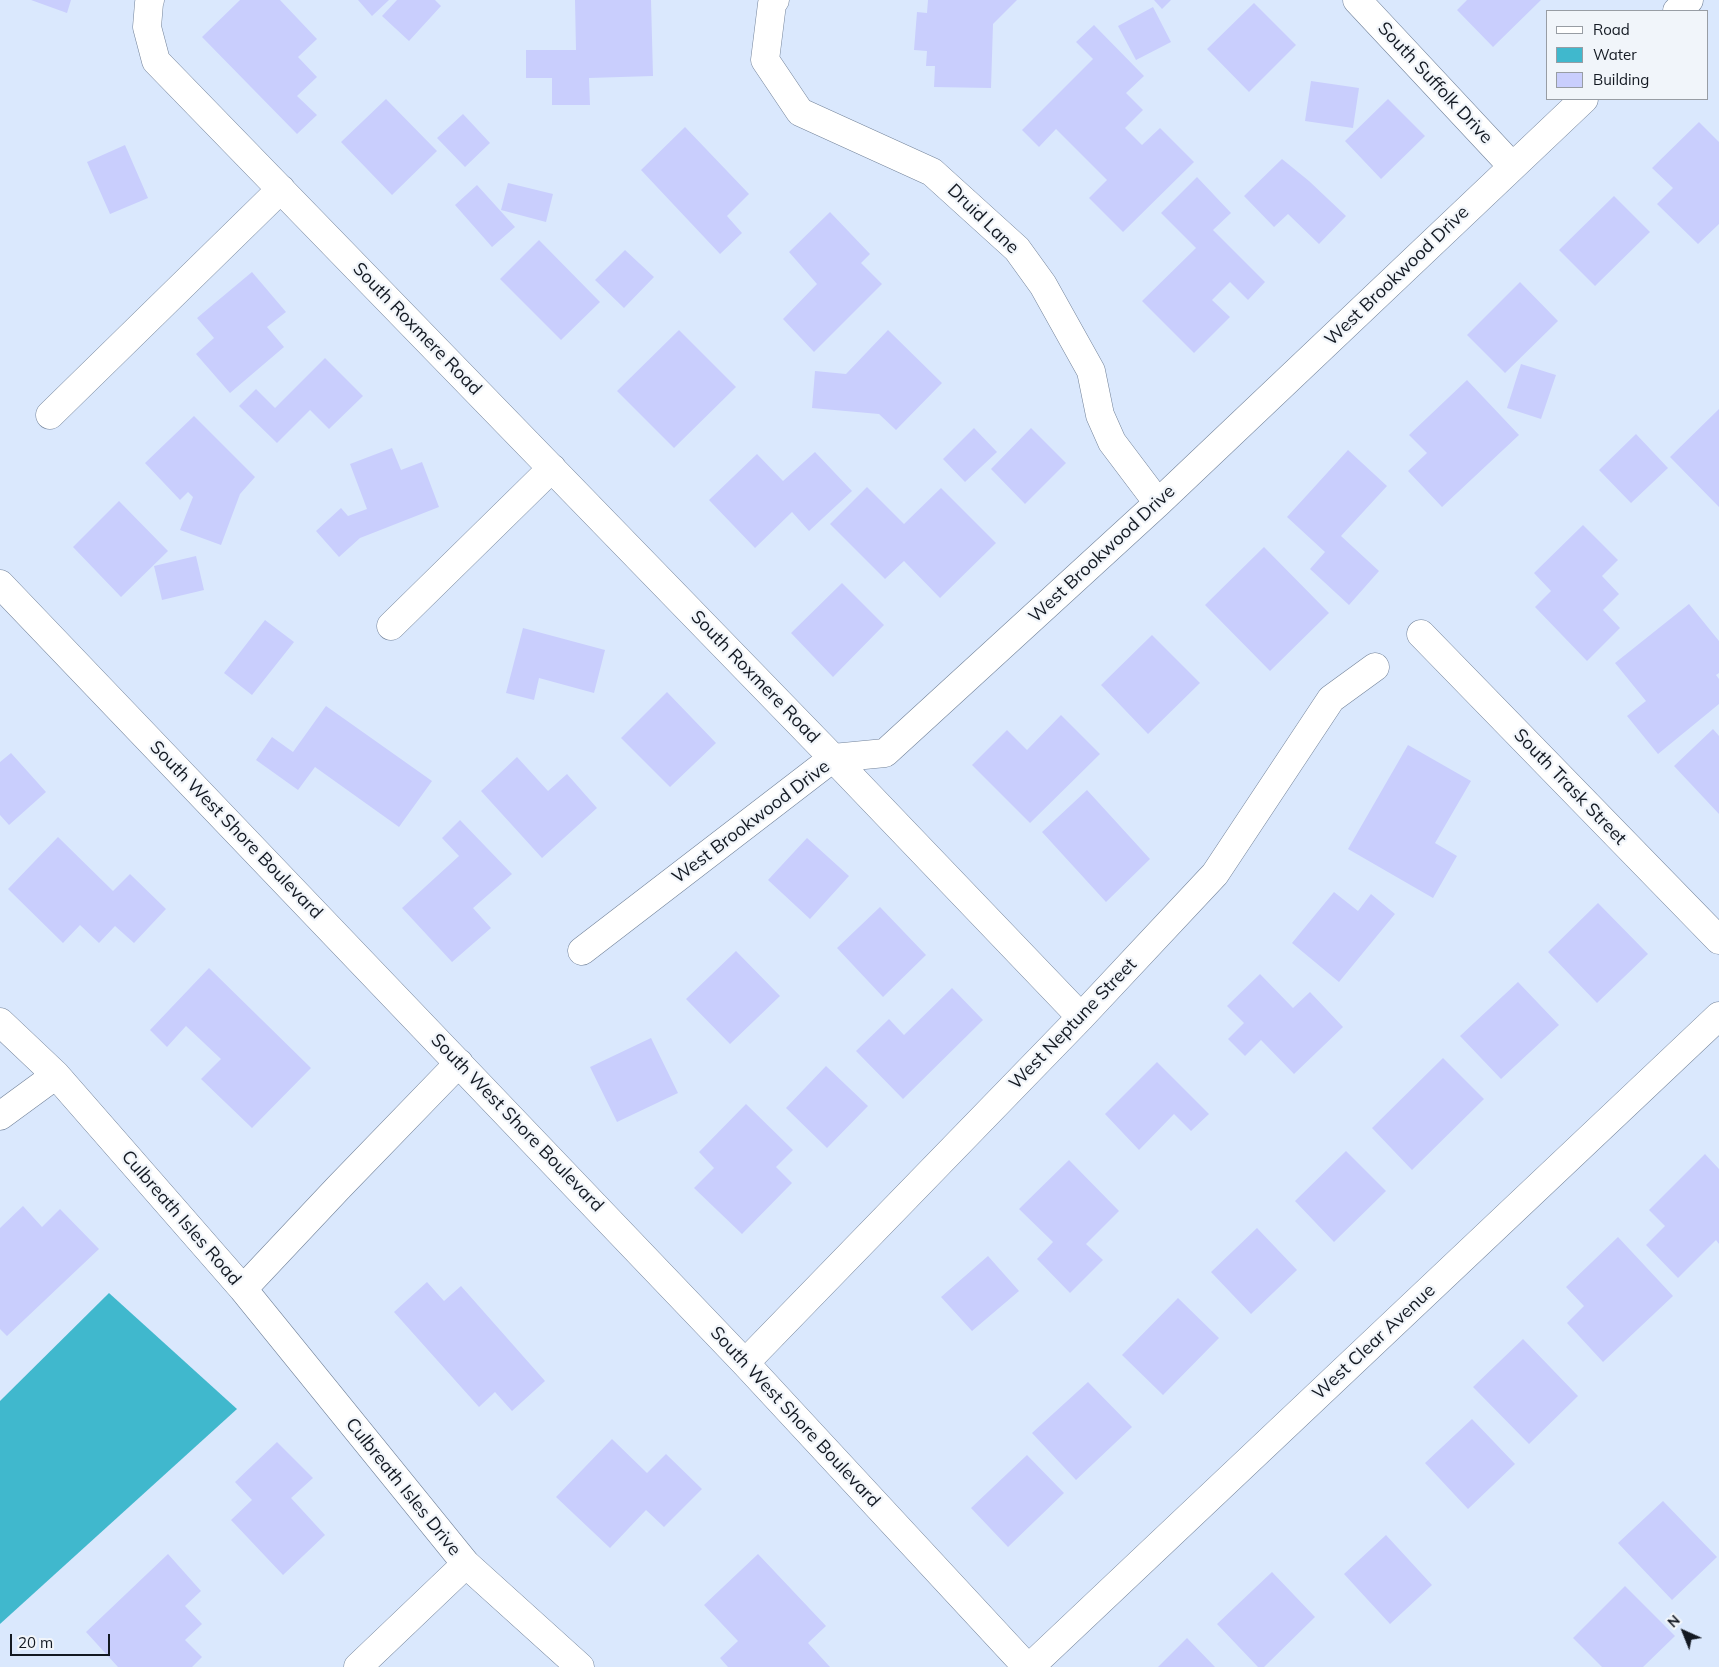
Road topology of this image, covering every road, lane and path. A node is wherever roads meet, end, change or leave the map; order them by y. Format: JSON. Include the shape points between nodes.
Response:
{"nodes":[{"id":1,"x":150,"y":0,"type":"edge"},
{"id":2,"x":774,"y":0,"type":"edge"},
{"id":3,"x":1357,"y":0,"type":"edge"},
{"id":4,"x":1689,"y":0,"type":"edge"},
{"id":5,"x":1678,"y":10,"type":"edge"},
{"id":6,"x":1583,"y":100,"type":"edge"},
{"id":7,"x":1512,"y":166,"type":"junction"},
{"id":8,"x":281,"y":189,"type":"junction"},
{"id":9,"x":50,"y":415,"type":"dead end"},
{"id":10,"x":552,"y":468,"type":"junction"},
{"id":11,"x":1158,"y":503,"type":"junction"},
{"id":12,"x":0,"y":584,"type":"edge"},
{"id":13,"x":391,"y":626,"type":"dead end"},
{"id":14,"x":1421,"y":634,"type":"dead end"},
{"id":15,"x":1375,"y":667,"type":"dead end"},
{"id":16,"x":833,"y":758,"type":"junction"},
{"id":17,"x":1719,"y":940,"type":"edge"},
{"id":18,"x":582,"y":951,"type":"dead end"},
{"id":19,"x":1081,"y":1016,"type":"junction"},
{"id":20,"x":1719,"y":1016,"type":"edge"},
{"id":21,"x":0,"y":1022,"type":"edge"},
{"id":22,"x":460,"y":1063,"type":"junction"},
{"id":23,"x":56,"y":1075,"type":"junction"},
{"id":24,"x":0,"y":1116,"type":"edge"},
{"id":25,"x":243,"y":1289,"type":"junction"},
{"id":26,"x":745,"y":1363,"type":"junction"},
{"id":27,"x":466,"y":1564,"type":"junction"},
{"id":28,"x":358,"y":1667,"type":"edge"},
{"id":29,"x":580,"y":1667,"type":"edge"},
{"id":30,"x":1028,"y":1667,"type":"edge"}],
"edges":[{"from":1,"to":8,"type":"street","name":"South Roxmere Road","via":[[147,27],[156,61]]},
{"from":2,"to":11,"type":"street","name":"Druid Lane","via":[[765,60],[800,112],[932,172],[1017,249],[1043,285],[1090,372],[1100,415],[1112,442]]},
{"from":3,"to":7,"type":"street","name":"South Suffolk Drive"},
{"from":4,"to":5,"type":"street"},
{"from":6,"to":7,"type":"street","name":"West Brookwood Drive"},
{"from":7,"to":11,"type":"street","name":"West Brookwood Drive"},
{"from":8,"to":9,"type":"street"},
{"from":8,"to":10,"type":"street","name":"South Roxmere Road"},
{"from":10,"to":13,"type":"street"},
{"from":10,"to":16,"type":"street","name":"South Roxmere Road"},
{"from":11,"to":16,"type":"street","name":"West Brookwood Drive","via":[[885,753]]},
{"from":12,"to":22,"type":"street","name":"South West Shore Boulevard"},
{"from":14,"to":17,"type":"street","name":"South Trask Street"},
{"from":15,"to":19,"type":"street","name":"West Neptune Street","via":[[1331,699],[1215,874]]},
{"from":16,"to":18,"type":"street","name":"West Brookwood Drive"},
{"from":16,"to":19,"type":"street","name":"South Roxmere Road"},
{"from":19,"to":26,"type":"street","name":"West Neptune Street"},
{"from":20,"to":30,"type":"street","name":"West Clear Avenue"},
{"from":21,"to":23,"type":"street"},
{"from":22,"to":25,"type":"street","name":"Culbreath Isles Road"},
{"from":22,"to":26,"type":"street","name":"South West Shore Boulevard"},
{"from":23,"to":24,"type":"street"},
{"from":23,"to":25,"type":"street","name":"Culbreath Isles Road"},
{"from":25,"to":27,"type":"street","name":"Culbreath Isles Drive"},
{"from":26,"to":30,"type":"street","name":"South West Shore Boulevard"},
{"from":27,"to":28,"type":"street"},
{"from":27,"to":29,"type":"street","name":"Culbreath Isles Drive"}]}
